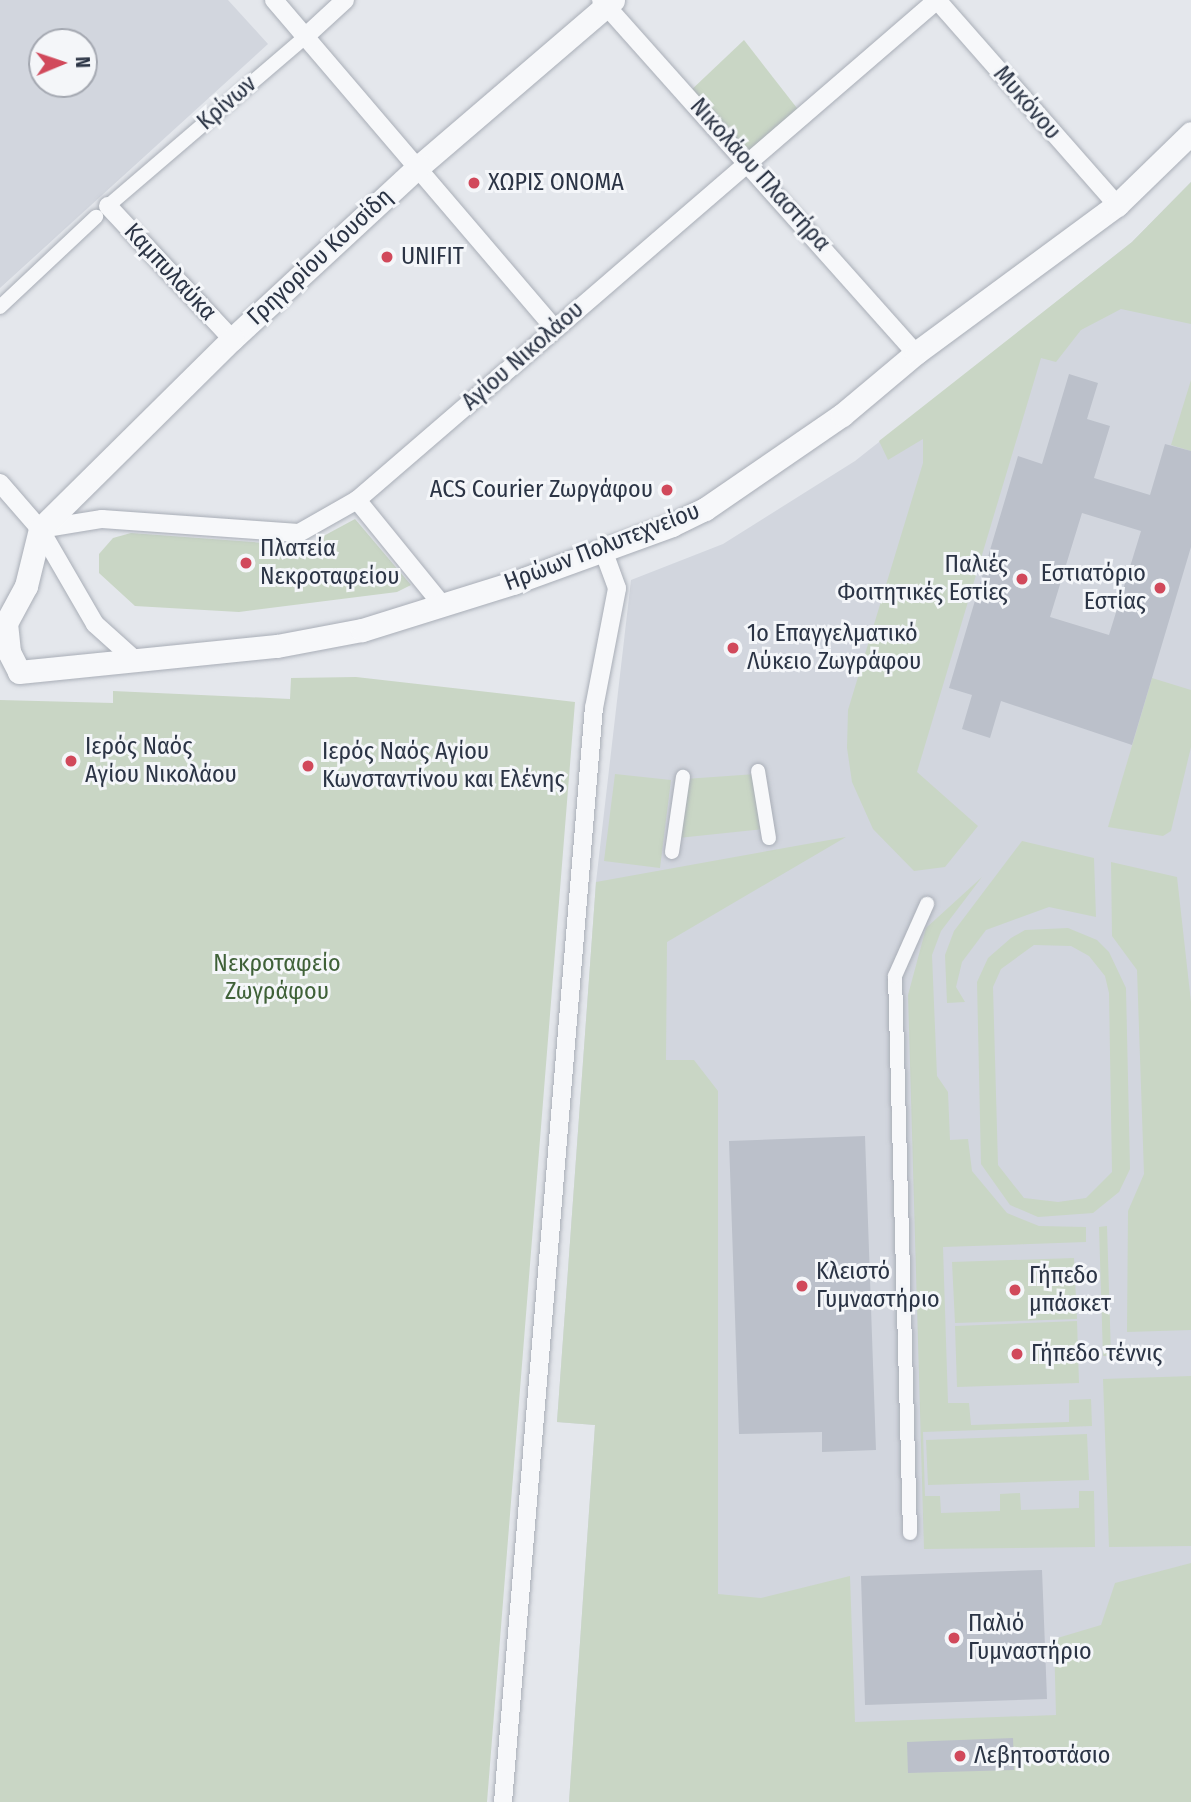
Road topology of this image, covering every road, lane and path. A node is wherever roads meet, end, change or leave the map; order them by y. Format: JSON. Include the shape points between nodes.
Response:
{"nodes":[{"id":1,"x":274,"y":0,"type":"edge"},
{"id":2,"x":345,"y":0,"type":"edge"},
{"id":3,"x":937,"y":0,"type":"edge"},
{"id":4,"x":606,"y":2,"type":"edge"},
{"id":5,"x":306,"y":36,"type":"junction"},
{"id":6,"x":1191,"y":132,"type":"edge"},
{"id":7,"x":748,"y":161,"type":"junction"},
{"id":8,"x":419,"y":166,"type":"junction"},
{"id":9,"x":1117,"y":205,"type":"junction"},
{"id":10,"x":102,"y":212,"type":"junction"},
{"id":11,"x":0,"y":307,"type":"edge"},
{"id":12,"x":554,"y":328,"type":"junction"},
{"id":13,"x":232,"y":339,"type":"junction"},
{"id":14,"x":916,"y":353,"type":"junction"},
{"id":15,"x":0,"y":483,"type":"edge"},
{"id":16,"x":357,"y":500,"type":"junction"},
{"id":17,"x":40,"y":529,"type":"junction"},
{"id":18,"x":603,"y":550,"type":"junction"},
{"id":19,"x":443,"y":606,"type":"junction"},
{"id":20,"x":134,"y":659,"type":"junction"},
{"id":21,"x":9,"y":673,"type":"edge"},
{"id":22,"x":758,"y":772,"type":"dead end"},
{"id":23,"x":683,"y":777,"type":"dead end"},
{"id":24,"x":769,"y":838,"type":"dead end"},
{"id":25,"x":672,"y":852,"type":"dead end"},
{"id":26,"x":927,"y":904,"type":"dead end"},
{"id":27,"x":910,"y":1533,"type":"dead end"},
{"id":28,"x":503,"y":1802,"type":"edge"}],
"edges":[{"from":1,"to":5,"type":"street"},
{"from":2,"to":5,"type":"street","name":"Κρίνων"},
{"from":3,"to":7,"type":"street","name":"Αγίου Νικολάου"},
{"from":3,"to":9,"type":"street","name":"Μυκόνου"},
{"from":4,"to":7,"type":"street","name":"Νικολάου Πλαστήρα"},
{"from":4,"to":8,"type":"street","name":"Γρηγορίου Κουσίδη"},
{"from":5,"to":8,"type":"street"},
{"from":5,"to":10,"type":"street","name":"Κρίνων"},
{"from":6,"to":9,"type":"street","name":"Ηρώων Πολυτεχνείου"},
{"from":7,"to":12,"type":"street","name":"Αγίου Νικολάου"},
{"from":7,"to":14,"type":"street","name":"Νικολάου Πλαστήρα"},
{"from":8,"to":12,"type":"street"},
{"from":8,"to":13,"type":"street","name":"Γρηγορίου Κουσίδη"},
{"from":9,"to":14,"type":"street","name":"Ηρώων Πολυτεχνείου"},
{"from":10,"to":11,"type":"street","name":"Κρίνων"},
{"from":10,"to":13,"type":"street","name":"Καμπυλαύκα"},
{"from":12,"to":16,"type":"street","name":"Αγίου Νικολάου"},
{"from":13,"to":17,"type":"street","name":"Γρηγορίου Κουσίδη"},
{"from":14,"to":18,"type":"street","name":"Ηρώων Πολυτεχνείου","via":[[842,415],[705,509]]},
{"from":15,"to":17,"type":"street"},
{"from":16,"to":17,"type":"street","name":"Αγίου Νικολάου","via":[[299,533],[102,519]]},
{"from":16,"to":19,"type":"street"},
{"from":17,"to":20,"type":"street","via":[[95,624]]},
{"from":17,"to":21,"type":"street","via":[[26,586],[6,623]]},
{"from":18,"to":19,"type":"street","name":"Ηρώων Πολυτεχνείου"},
{"from":18,"to":28,"type":"street","via":[[617,588],[594,708]]},
{"from":19,"to":20,"type":"street","name":"Ηρώων Πολυτεχνείου","via":[[277,646]]},
{"from":20,"to":21,"type":"street","name":"Ηρώων Πολυτεχνείου"},
{"from":22,"to":24,"type":"street"},
{"from":23,"to":25,"type":"street"},
{"from":26,"to":27,"type":"street","via":[[895,976]]}]}
